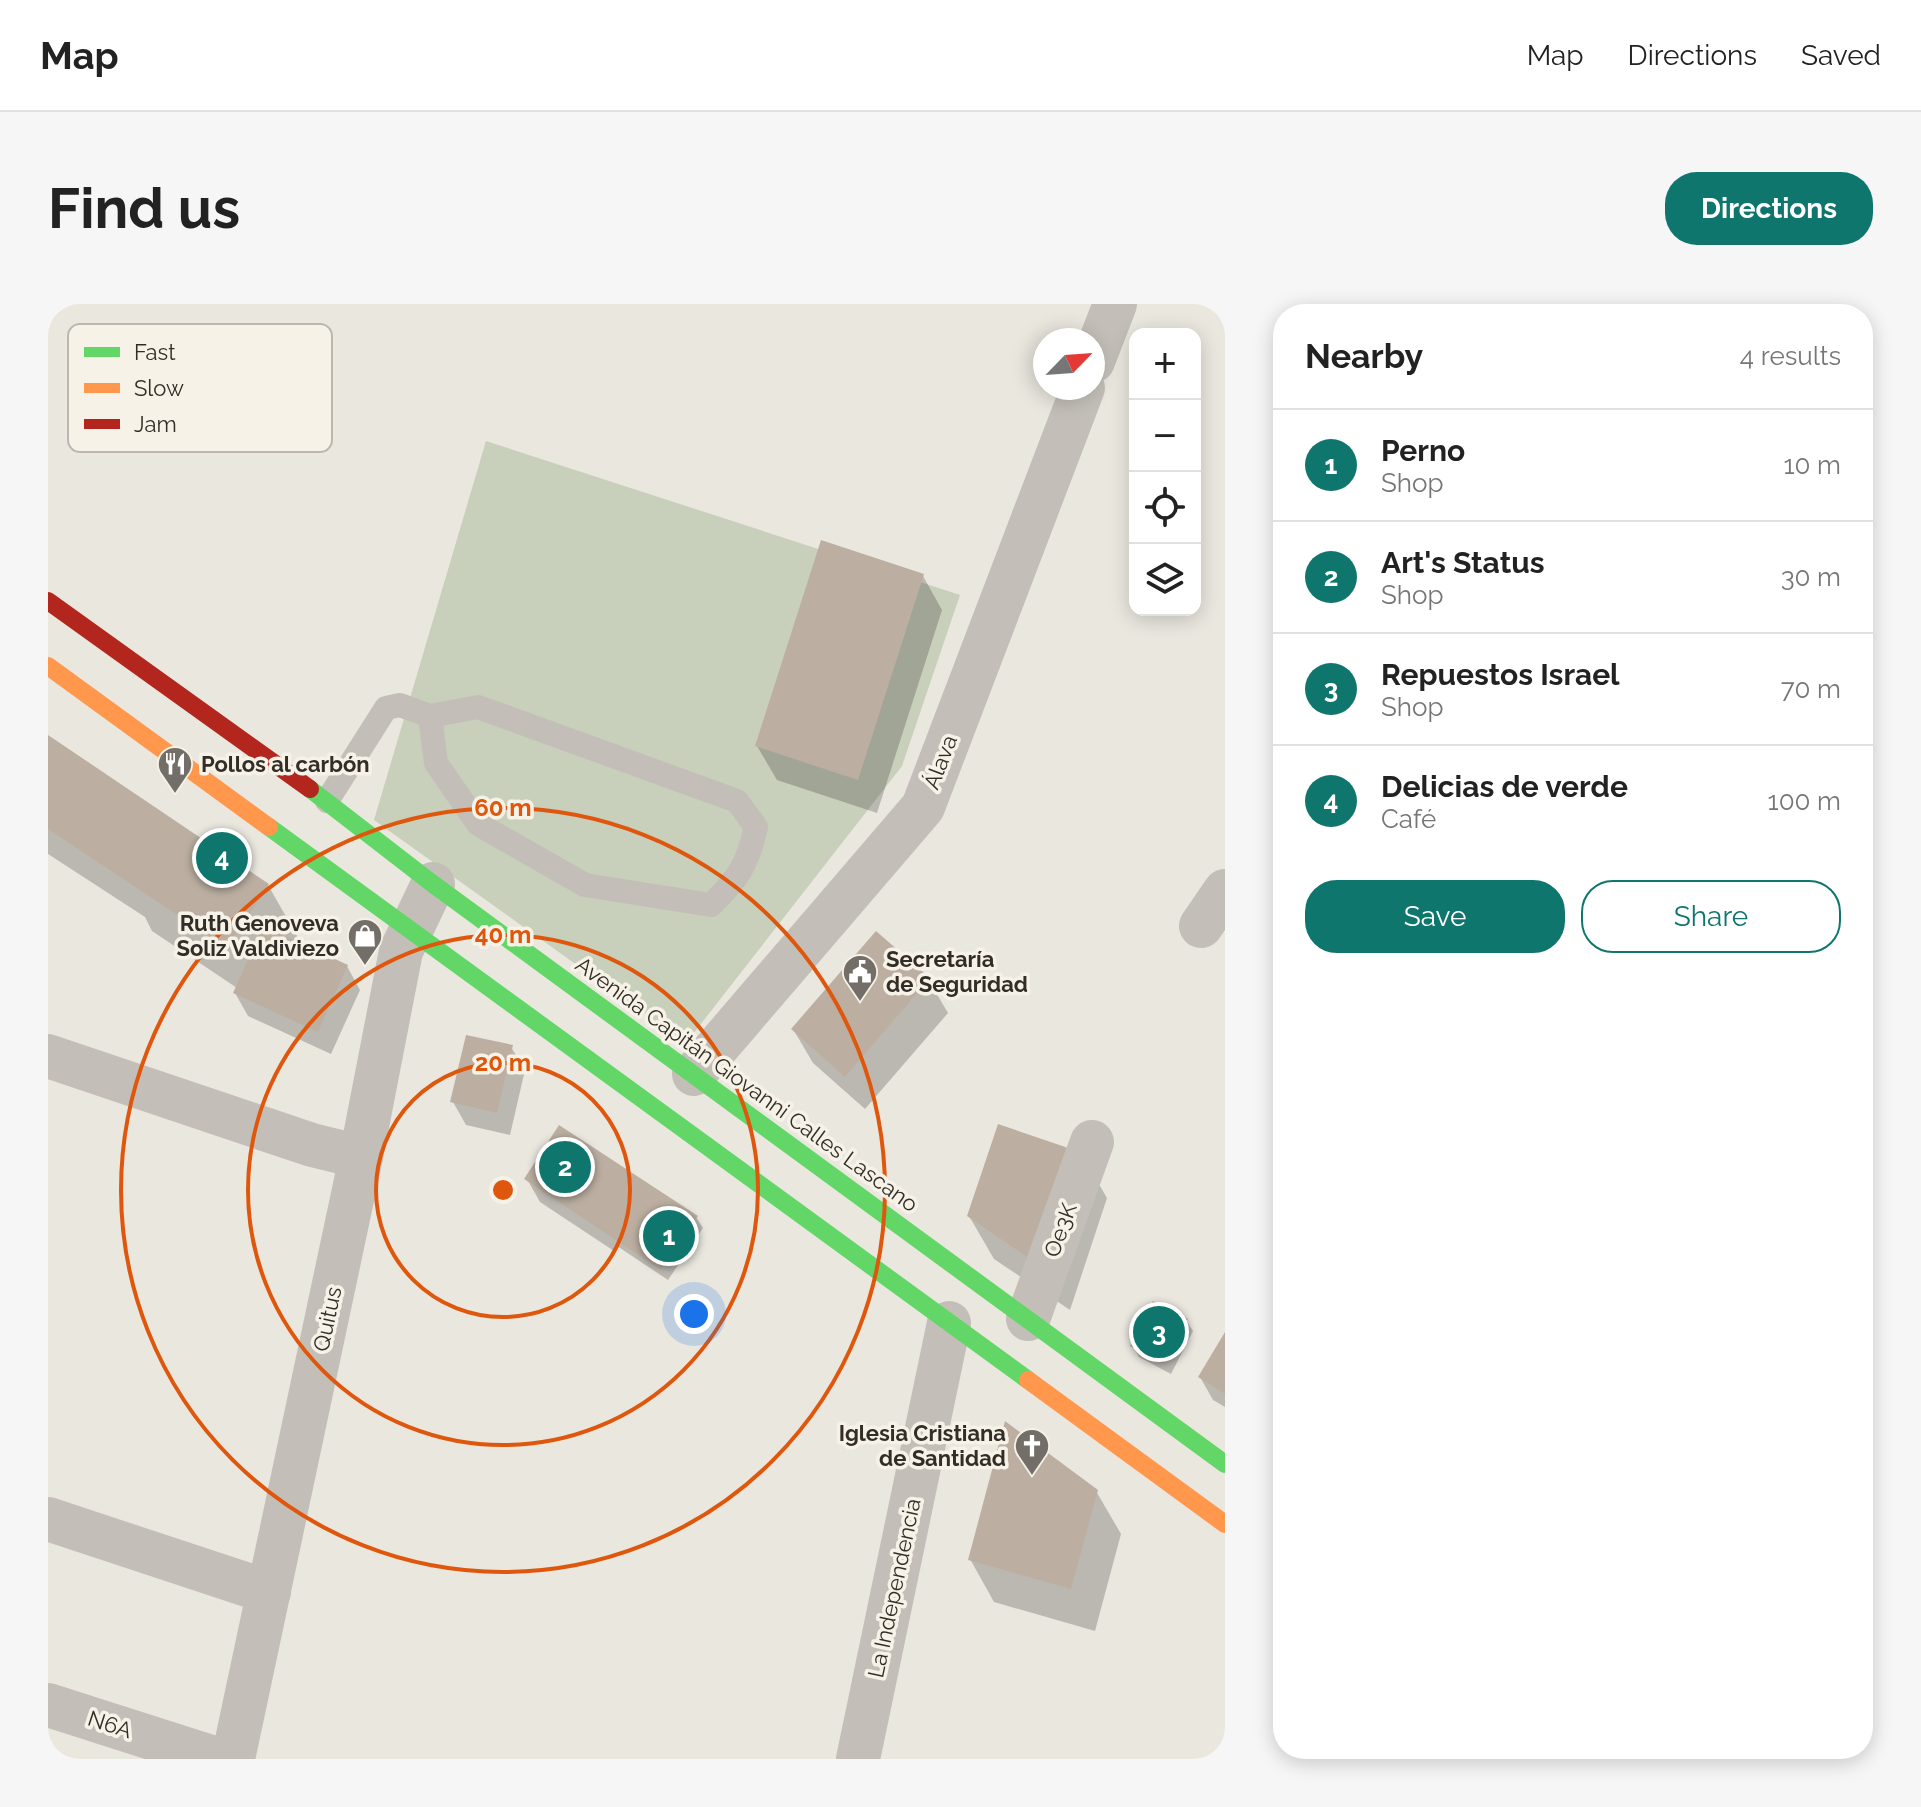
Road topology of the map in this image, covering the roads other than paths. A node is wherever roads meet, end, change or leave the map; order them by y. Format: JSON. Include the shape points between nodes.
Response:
{"nodes":[{"id":1,"x":1115,"y":304,"type":"edge"},
{"id":2,"x":1105,"y":330,"type":"edge"},
{"id":3,"x":1078,"y":400,"type":"edge"},
{"id":4,"x":48,"y":601,"type":"edge"},
{"id":5,"x":48,"y":666,"type":"edge"},
{"id":6,"x":430,"y":716,"type":"junction"},
{"id":7,"x":327,"y":801,"type":"junction"},
{"id":8,"x":433,"y":884,"type":"junction"},
{"id":9,"x":411,"y":930,"type":"junction"},
{"id":10,"x":48,"y":1056,"type":"edge"},
{"id":11,"x":694,"y":1074,"type":"junction"},
{"id":12,"x":1092,"y":1142,"type":"dead end"},
{"id":13,"x":361,"y":1157,"type":"junction"},
{"id":14,"x":1028,"y":1319,"type":"junction"},
{"id":15,"x":949,"y":1323,"type":"junction"},
{"id":16,"x":1225,"y":1464,"type":"edge"},
{"id":17,"x":48,"y":1519,"type":"edge"},
{"id":18,"x":1225,"y":1524,"type":"edge"},
{"id":19,"x":269,"y":1592,"type":"junction"},
{"id":20,"x":48,"y":1705,"type":"edge"},
{"id":21,"x":217,"y":1759,"type":"edge"},
{"id":22,"x":233,"y":1759,"type":"edge"},
{"id":23,"x":858,"y":1759,"type":"edge"}],
"edges":[{"from":1,"to":2,"type":"street"},
{"from":3,"to":11,"type":"street","name":"Álava","via":[[923,807]]},
{"from":4,"to":7,"type":"main road","name":"Avenida Capitán Giovanni Calles Lascano"},
{"from":5,"to":9,"type":"main road"},
{"from":6,"to":6,"type":"lane","via":[[436,763],[478,824],[585,885],[711,905],[749,858],[756,827],[737,801],[478,707]]},
{"from":6,"to":7,"type":"lane","via":[[400,705],[386,708]]},
{"from":7,"to":8,"type":"main road","name":"Avenida Capitán Giovanni Calles Lascano"},
{"from":8,"to":9,"type":"street","name":"Quitus"},
{"from":8,"to":11,"type":"main road","name":"Avenida Capitán Giovanni Calles Lascano"},
{"from":9,"to":13,"type":"street","name":"Quitus","via":[[401,951]]},
{"from":9,"to":15,"type":"main road"},
{"from":10,"to":13,"type":"street"},
{"from":11,"to":14,"type":"main road","name":"Avenida Capitán Giovanni Calles Lascano"},
{"from":12,"to":14,"type":"street","name":"Oe3K"},
{"from":13,"to":19,"type":"street","name":"Quitus"},
{"from":14,"to":16,"type":"main road","name":"Avenida Capitán Giovanni Calles Lascano"},
{"from":15,"to":18,"type":"main road"},
{"from":15,"to":23,"type":"street","name":"La Independencia"},
{"from":17,"to":19,"type":"street"},
{"from":19,"to":22,"type":"street","name":"Quitus"},
{"from":20,"to":21,"type":"street","name":"N6A"}]}
